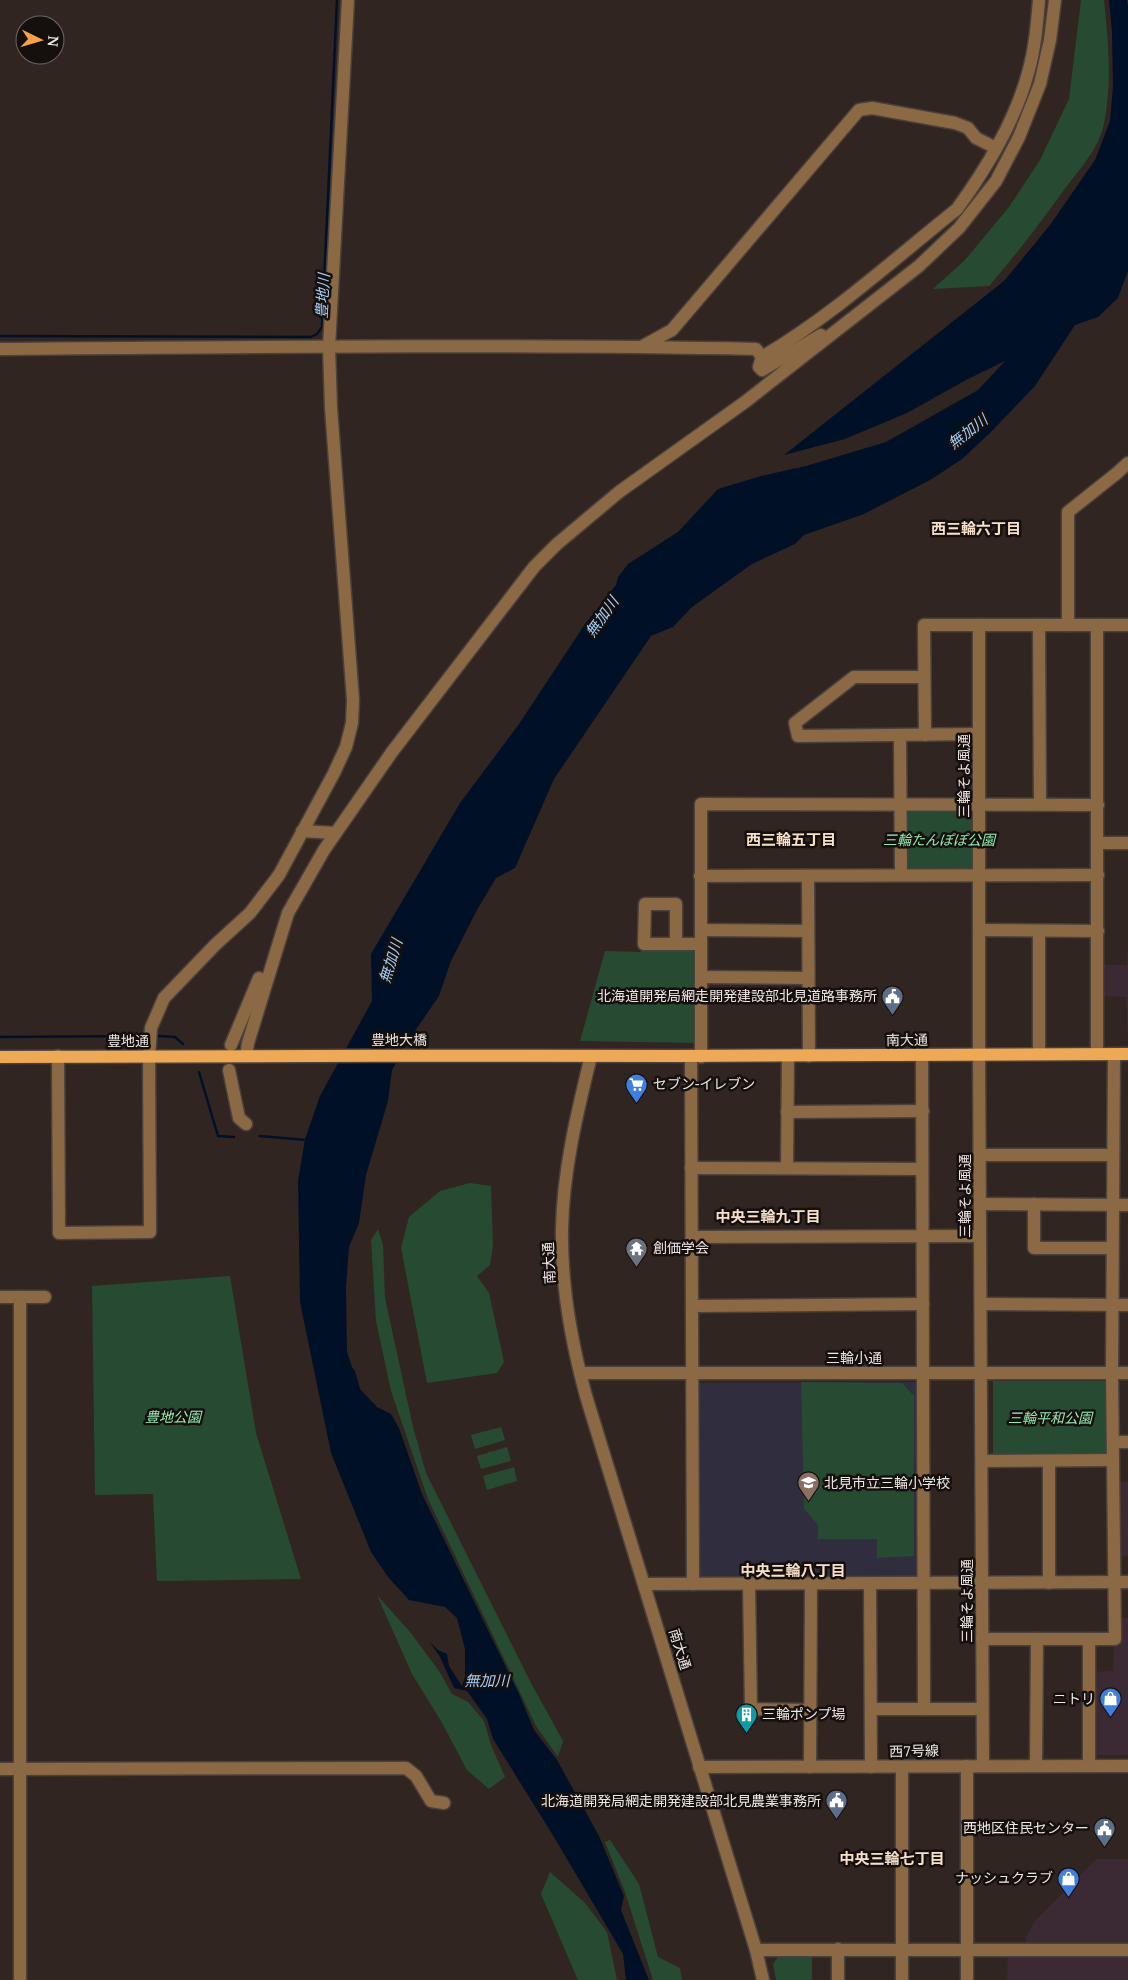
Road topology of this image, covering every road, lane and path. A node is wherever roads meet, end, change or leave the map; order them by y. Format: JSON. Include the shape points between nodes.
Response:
{"nodes":[{"id":1,"x":1039,"y":0,"type":"edge"},
{"id":2,"x":1055,"y":0,"type":"edge"},
{"id":3,"x":349,"y":1,"type":"edge"},
{"id":4,"x":996,"y":148,"type":"junction"},
{"id":5,"x":830,"y":335,"type":"junction"},
{"id":6,"x":329,"y":347,"type":"junction"},
{"id":7,"x":641,"y":347,"type":"junction"},
{"id":8,"x":0,"y":349,"type":"edge"},
{"id":9,"x":762,"y":357,"type":"junction"},
{"id":10,"x":1128,"y":462,"type":"edge"},
{"id":11,"x":978,"y":625,"type":"junction"},
{"id":12,"x":1039,"y":625,"type":"junction"},
{"id":13,"x":1068,"y":625,"type":"junction"},
{"id":14,"x":1097,"y":625,"type":"junction"},
{"id":15,"x":1128,"y":625,"type":"edge"},
{"id":16,"x":923,"y":677,"type":"junction"},
{"id":17,"x":978,"y":734,"type":"junction"},
{"id":18,"x":900,"y":736,"type":"junction"},
{"id":19,"x":925,"y":736,"type":"junction"},
{"id":20,"x":1040,"y":804,"type":"junction"},
{"id":21,"x":979,"y":805,"type":"junction"},
{"id":22,"x":1098,"y":805,"type":"junction"},
{"id":23,"x":900,"y":806,"type":"junction"},
{"id":24,"x":302,"y":831,"type":"junction"},
{"id":25,"x":335,"y":833,"type":"junction"},
{"id":26,"x":1098,"y":843,"type":"junction"},
{"id":27,"x":1128,"y":843,"type":"edge"},
{"id":28,"x":901,"y":875,"type":"junction"},
{"id":29,"x":979,"y":875,"type":"junction"},
{"id":30,"x":1098,"y":875,"type":"junction"},
{"id":31,"x":700,"y":876,"type":"junction"},
{"id":32,"x":808,"y":876,"type":"junction"},
{"id":33,"x":701,"y":930,"type":"junction"},
{"id":34,"x":979,"y":930,"type":"junction"},
{"id":35,"x":808,"y":931,"type":"junction"},
{"id":36,"x":1039,"y":931,"type":"junction"},
{"id":37,"x":1098,"y":931,"type":"junction"},
{"id":38,"x":676,"y":944,"type":"dead end"},
{"id":39,"x":700,"y":944,"type":"junction"},
{"id":40,"x":277,"y":950,"type":"junction"},
{"id":41,"x":701,"y":977,"type":"junction"},
{"id":42,"x":807,"y":978,"type":"junction"},
{"id":43,"x":231,"y":1045,"type":"dead end"},
{"id":44,"x":1039,"y":1054,"type":"junction"},
{"id":45,"x":1097,"y":1054,"type":"junction"},
{"id":46,"x":1114,"y":1054,"type":"junction"},
{"id":47,"x":1128,"y":1054,"type":"edge"},
{"id":48,"x":922,"y":1055,"type":"junction"},
{"id":49,"x":979,"y":1055,"type":"junction"},
{"id":50,"x":58,"y":1056,"type":"junction"},
{"id":51,"x":251,"y":1056,"type":"junction"},
{"id":52,"x":591,"y":1056,"type":"junction"},
{"id":53,"x":788,"y":1056,"type":"junction"},
{"id":54,"x":808,"y":1056,"type":"junction"},
{"id":55,"x":0,"y":1057,"type":"edge"},
{"id":56,"x":149,"y":1057,"type":"junction"},
{"id":57,"x":696,"y":1057,"type":"junction"},
{"id":58,"x":229,"y":1070,"type":"dead end"},
{"id":59,"x":922,"y":1111,"type":"junction"},
{"id":60,"x":787,"y":1112,"type":"junction"},
{"id":61,"x":246,"y":1124,"type":"dead end"},
{"id":62,"x":980,"y":1155,"type":"junction"},
{"id":63,"x":1113,"y":1155,"type":"junction"},
{"id":64,"x":691,"y":1168,"type":"junction"},
{"id":65,"x":787,"y":1168,"type":"junction"},
{"id":66,"x":922,"y":1169,"type":"junction"},
{"id":67,"x":980,"y":1204,"type":"junction"},
{"id":68,"x":1034,"y":1204,"type":"junction"},
{"id":69,"x":1112,"y":1205,"type":"junction"},
{"id":70,"x":1128,"y":1205,"type":"edge"},
{"id":71,"x":922,"y":1236,"type":"junction"},
{"id":72,"x":980,"y":1236,"type":"junction"},
{"id":73,"x":692,"y":1237,"type":"junction"},
{"id":74,"x":1112,"y":1248,"type":"junction"},
{"id":75,"x":0,"y":1297,"type":"edge"},
{"id":76,"x":20,"y":1297,"type":"junction"},
{"id":77,"x":45,"y":1297,"type":"dead end"},
{"id":78,"x":923,"y":1304,"type":"junction"},
{"id":79,"x":981,"y":1304,"type":"junction"},
{"id":80,"x":1112,"y":1305,"type":"junction"},
{"id":81,"x":1128,"y":1305,"type":"edge"},
{"id":82,"x":692,"y":1306,"type":"junction"},
{"id":83,"x":923,"y":1372,"type":"junction"},
{"id":84,"x":981,"y":1372,"type":"junction"},
{"id":85,"x":580,"y":1373,"type":"junction"},
{"id":86,"x":693,"y":1373,"type":"junction"},
{"id":87,"x":1112,"y":1373,"type":"junction"},
{"id":88,"x":1128,"y":1373,"type":"edge"},
{"id":89,"x":1113,"y":1442,"type":"junction"},
{"id":90,"x":1128,"y":1442,"type":"edge"},
{"id":91,"x":1113,"y":1460,"type":"junction"},
{"id":92,"x":982,"y":1461,"type":"junction"},
{"id":93,"x":1049,"y":1461,"type":"junction"},
{"id":94,"x":1114,"y":1582,"type":"junction"},
{"id":95,"x":1128,"y":1582,"type":"edge"},
{"id":96,"x":923,"y":1583,"type":"junction"},
{"id":97,"x":982,"y":1583,"type":"junction"},
{"id":98,"x":1049,"y":1583,"type":"junction"},
{"id":99,"x":645,"y":1584,"type":"junction"},
{"id":100,"x":693,"y":1584,"type":"junction"},
{"id":101,"x":749,"y":1584,"type":"junction"},
{"id":102,"x":811,"y":1584,"type":"junction"},
{"id":103,"x":870,"y":1584,"type":"junction"},
{"id":104,"x":982,"y":1639,"type":"junction"},
{"id":105,"x":1037,"y":1639,"type":"junction"},
{"id":106,"x":1089,"y":1639,"type":"junction"},
{"id":107,"x":872,"y":1709,"type":"junction"},
{"id":108,"x":924,"y":1709,"type":"junction"},
{"id":109,"x":982,"y":1709,"type":"junction"},
{"id":110,"x":810,"y":1710,"type":"junction"},
{"id":111,"x":967,"y":1766,"type":"junction"},
{"id":112,"x":983,"y":1766,"type":"junction"},
{"id":113,"x":1036,"y":1766,"type":"junction"},
{"id":114,"x":1089,"y":1766,"type":"junction"},
{"id":115,"x":1128,"y":1766,"type":"edge"},
{"id":116,"x":699,"y":1767,"type":"junction"},
{"id":117,"x":810,"y":1767,"type":"junction"},
{"id":118,"x":871,"y":1767,"type":"junction"},
{"id":119,"x":902,"y":1767,"type":"junction"},
{"id":120,"x":0,"y":1769,"type":"edge"},
{"id":121,"x":19,"y":1769,"type":"junction"},
{"id":122,"x":444,"y":1803,"type":"dead end"},
{"id":123,"x":838,"y":1949,"type":"junction"},
{"id":124,"x":967,"y":1949,"type":"junction"},
{"id":125,"x":756,"y":1950,"type":"junction"},
{"id":126,"x":902,"y":1950,"type":"junction"},
{"id":127,"x":1128,"y":1950,"type":"edge"},
{"id":128,"x":20,"y":1980,"type":"edge"},
{"id":129,"x":763,"y":1980,"type":"edge"},
{"id":130,"x":838,"y":1980,"type":"edge"},
{"id":131,"x":902,"y":1980,"type":"edge"},
{"id":132,"x":967,"y":1980,"type":"edge"}],
"edges":[{"from":1,"to":4,"type":"street","via":[[1028,74]]},
{"from":2,"to":5,"type":"street","via":[[1040,84],[1020,136],[996,181],[960,228],[920,266]]},
{"from":3,"to":6,"type":"street"},
{"from":4,"to":7,"type":"street","via":[[955,123],[872,108],[859,110],[672,330]]},
{"from":4,"to":9,"type":"street","via":[[956,209],[834,308]]},
{"from":5,"to":9,"type":"street","via":[[824,333],[762,370],[759,367]]},
{"from":5,"to":25,"type":"street","via":[[745,402],[619,492],[534,567],[392,752]]},
{"from":6,"to":7,"type":"street"},
{"from":6,"to":8,"type":"street"},
{"from":6,"to":24,"type":"street","via":[[353,700],[346,747]]},
{"from":7,"to":9,"type":"street","via":[[756,349]]},
{"from":10,"to":13,"type":"street","via":[[1068,512]]},
{"from":11,"to":12,"type":"street"},
{"from":11,"to":16,"type":"street","via":[[924,625]]},
{"from":11,"to":17,"type":"street","name":"三輪そよ風通"},
{"from":12,"to":13,"type":"street"},
{"from":12,"to":20,"type":"street"},
{"from":13,"to":14,"type":"street"},
{"from":14,"to":15,"type":"street"},
{"from":14,"to":22,"type":"street"},
{"from":16,"to":18,"type":"street","via":[[854,677],[795,723],[798,736]]},
{"from":16,"to":19,"type":"street"},
{"from":17,"to":19,"type":"street"},
{"from":17,"to":21,"type":"street","name":"三輪そよ風通"},
{"from":18,"to":19,"type":"street"},
{"from":18,"to":23,"type":"street"},
{"from":20,"to":21,"type":"street"},
{"from":20,"to":22,"type":"street"},
{"from":21,"to":23,"type":"street"},
{"from":21,"to":29,"type":"street","name":"三輪そよ風通"},
{"from":22,"to":26,"type":"street"},
{"from":23,"to":28,"type":"street"},
{"from":23,"to":31,"type":"street","via":[[701,804]]},
{"from":24,"to":25,"type":"street"},
{"from":24,"to":56,"type":"street","via":[[279,875],[250,913],[164,998],[151,1028]]},
{"from":25,"to":40,"type":"street","via":[[288,913]]},
{"from":26,"to":27,"type":"street"},
{"from":26,"to":30,"type":"street"},
{"from":28,"to":29,"type":"street"},
{"from":28,"to":32,"type":"street"},
{"from":29,"to":30,"type":"street"},
{"from":29,"to":34,"type":"street","name":"三輪そよ風通"},
{"from":30,"to":37,"type":"street"},
{"from":31,"to":32,"type":"street"},
{"from":31,"to":33,"type":"street"},
{"from":32,"to":35,"type":"street"},
{"from":33,"to":35,"type":"street"},
{"from":33,"to":39,"type":"street"},
{"from":34,"to":36,"type":"street"},
{"from":34,"to":49,"type":"street","name":"三輪そよ風通"},
{"from":35,"to":42,"type":"street"},
{"from":36,"to":37,"type":"street"},
{"from":36,"to":44,"type":"street"},
{"from":37,"to":45,"type":"street"},
{"from":38,"to":39,"type":"street"},
{"from":39,"to":41,"type":"street"},
{"from":40,"to":43,"type":"street","via":[[267,957]]},
{"from":40,"to":51,"type":"street","via":[[248,1043]]},
{"from":41,"to":42,"type":"street"},
{"from":41,"to":57,"type":"street"},
{"from":42,"to":54,"type":"street"},
{"from":44,"to":45,"type":"main road","name":"南大通"},
{"from":44,"to":49,"type":"main road","name":"南大通"},
{"from":45,"to":46,"type":"main road","name":"南大通"},
{"from":46,"to":47,"type":"main road","name":"南大通"},
{"from":46,"to":63,"type":"street"},
{"from":48,"to":49,"type":"main road","name":"南大通"},
{"from":48,"to":54,"type":"main road","name":"南大通"},
{"from":48,"to":59,"type":"street"},
{"from":49,"to":62,"type":"street","name":"三輪そよ風通"},
{"from":50,"to":55,"type":"main road","name":"豊地通"},
{"from":50,"to":56,"type":"main road","name":"豊地通"},
{"from":50,"to":56,"type":"street","via":[[58,1233],[150,1232]]},
{"from":51,"to":52,"type":"main road","name":"豊地大橋"},
{"from":51,"to":56,"type":"main road","name":"豊地通"},
{"from":52,"to":57,"type":"main road","name":"南大通"},
{"from":52,"to":85,"type":"street","name":"南大通","via":[[568,1162],[562,1229],[567,1317]]},
{"from":53,"to":54,"type":"main road","name":"南大通"},
{"from":53,"to":57,"type":"main road","name":"南大通"},
{"from":53,"to":60,"type":"street"},
{"from":57,"to":64,"type":"street"},
{"from":58,"to":61,"type":"street","via":[[239,1118]]},
{"from":59,"to":60,"type":"street"},
{"from":59,"to":66,"type":"street"},
{"from":60,"to":65,"type":"street"},
{"from":62,"to":63,"type":"street"},
{"from":62,"to":67,"type":"street","name":"三輪そよ風通"},
{"from":63,"to":69,"type":"street"},
{"from":64,"to":65,"type":"street"},
{"from":64,"to":73,"type":"street"},
{"from":65,"to":66,"type":"street"},
{"from":66,"to":71,"type":"street"},
{"from":67,"to":68,"type":"street"},
{"from":67,"to":72,"type":"street","name":"三輪そよ風通"},
{"from":68,"to":69,"type":"street"},
{"from":68,"to":74,"type":"street","via":[[1034,1248]]},
{"from":69,"to":70,"type":"street"},
{"from":69,"to":74,"type":"street"},
{"from":71,"to":72,"type":"street"},
{"from":71,"to":73,"type":"street"},
{"from":71,"to":78,"type":"street"},
{"from":72,"to":79,"type":"street","name":"三輪そよ風通"},
{"from":73,"to":82,"type":"street"},
{"from":74,"to":80,"type":"street"},
{"from":75,"to":76,"type":"street"},
{"from":76,"to":77,"type":"street"},
{"from":76,"to":121,"type":"street"},
{"from":78,"to":82,"type":"street"},
{"from":78,"to":83,"type":"street"},
{"from":79,"to":80,"type":"street"},
{"from":79,"to":84,"type":"street","name":"三輪そよ風通"},
{"from":80,"to":81,"type":"street"},
{"from":80,"to":87,"type":"street"},
{"from":82,"to":86,"type":"street"},
{"from":83,"to":84,"type":"street","name":"三輪小通"},
{"from":83,"to":86,"type":"street","name":"三輪小通"},
{"from":83,"to":96,"type":"street"},
{"from":84,"to":87,"type":"street","name":"三輪小通"},
{"from":84,"to":92,"type":"street","name":"三輪そよ風通"},
{"from":85,"to":86,"type":"street","name":"三輪小通"},
{"from":85,"to":99,"type":"street","name":"南大通"},
{"from":86,"to":100,"type":"street"},
{"from":87,"to":88,"type":"street","name":"三輪小通"},
{"from":87,"to":89,"type":"street"},
{"from":89,"to":90,"type":"street"},
{"from":89,"to":91,"type":"street"},
{"from":91,"to":93,"type":"street"},
{"from":91,"to":94,"type":"street"},
{"from":92,"to":93,"type":"street"},
{"from":92,"to":97,"type":"street","name":"三輪そよ風通"},
{"from":93,"to":98,"type":"street"},
{"from":94,"to":95,"type":"street"},
{"from":94,"to":98,"type":"street"},
{"from":94,"to":106,"type":"street","via":[[1114,1639]]},
{"from":96,"to":97,"type":"street"},
{"from":96,"to":103,"type":"street"},
{"from":96,"to":108,"type":"street"},
{"from":97,"to":98,"type":"street"},
{"from":97,"to":104,"type":"street","name":"三輪そよ風通"},
{"from":99,"to":100,"type":"street"},
{"from":99,"to":116,"type":"street","name":"南大通"},
{"from":100,"to":101,"type":"street"},
{"from":101,"to":102,"type":"street"},
{"from":101,"to":110,"type":"street","via":[[751,1709]]},
{"from":102,"to":103,"type":"street"},
{"from":102,"to":110,"type":"street"},
{"from":103,"to":107,"type":"street"},
{"from":104,"to":105,"type":"street"},
{"from":104,"to":109,"type":"street","name":"三輪そよ風通"},
{"from":105,"to":106,"type":"street"},
{"from":105,"to":113,"type":"street"},
{"from":106,"to":114,"type":"street"},
{"from":107,"to":108,"type":"street"},
{"from":107,"to":118,"type":"street"},
{"from":108,"to":109,"type":"street"},
{"from":109,"to":112,"type":"street","name":"三輪そよ風通"},
{"from":110,"to":117,"type":"street"},
{"from":111,"to":112,"type":"street","name":"西7号線"},
{"from":111,"to":119,"type":"street","name":"西7号線"},
{"from":111,"to":124,"type":"street"},
{"from":112,"to":113,"type":"street","name":"西7号線"},
{"from":113,"to":114,"type":"street","name":"西7号線"},
{"from":114,"to":115,"type":"street","name":"西7号線"},
{"from":116,"to":117,"type":"street","name":"西7号線"},
{"from":116,"to":125,"type":"street","name":"南大通"},
{"from":117,"to":118,"type":"street","name":"西7号線"},
{"from":118,"to":119,"type":"street","name":"西7号線"},
{"from":119,"to":126,"type":"street"},
{"from":120,"to":121,"type":"street"},
{"from":121,"to":122,"type":"street","via":[[406,1768],[416,1776],[431,1801]]},
{"from":121,"to":128,"type":"street"},
{"from":123,"to":125,"type":"street"},
{"from":123,"to":126,"type":"street"},
{"from":123,"to":130,"type":"street"},
{"from":124,"to":126,"type":"street"},
{"from":124,"to":127,"type":"street"},
{"from":124,"to":132,"type":"street"},
{"from":125,"to":129,"type":"street","name":"南大通"},
{"from":126,"to":131,"type":"street"}]}
